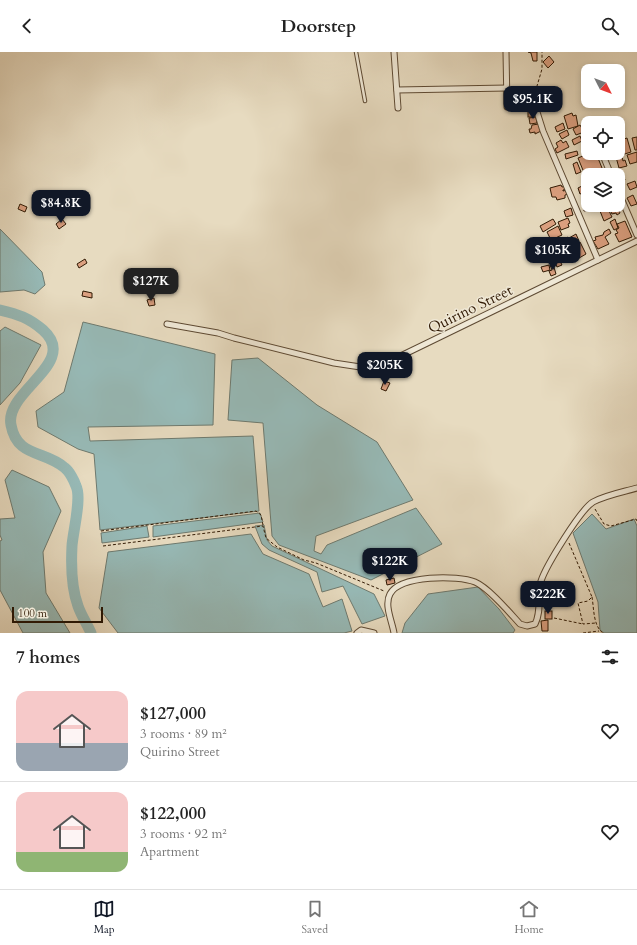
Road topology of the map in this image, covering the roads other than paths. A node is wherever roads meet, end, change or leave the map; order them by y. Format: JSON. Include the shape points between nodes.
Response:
{"nodes":[{"id":1,"x":356,"y":52,"type":"edge"},
{"id":2,"x":394,"y":52,"type":"edge"},
{"id":3,"x":506,"y":52,"type":"edge"},
{"id":4,"x":507,"y":88,"type":"junction"},
{"id":5,"x":397,"y":90,"type":"junction"},
{"id":6,"x":364,"y":101,"type":"dead end"},
{"id":7,"x":507,"y":107,"type":"dead end"},
{"id":8,"x":398,"y":108,"type":"dead end"},
{"id":9,"x":537,"y":112,"type":"road end"},
{"id":10,"x":625,"y":207,"type":"edge"},
{"id":11,"x":637,"y":235,"type":"edge"},
{"id":12,"x":637,"y":241,"type":"edge"},
{"id":13,"x":598,"y":260,"type":"junction"},
{"id":14,"x":167,"y":324,"type":"dead end"},
{"id":15,"x":637,"y":488,"type":"edge"},
{"id":16,"x":357,"y":633,"type":"edge"},
{"id":17,"x":374,"y":633,"type":"edge"},
{"id":18,"x":394,"y":633,"type":"edge"}],
"edges":[{"from":1,"to":6,"type":"lane"},
{"from":2,"to":5,"type":"street"},
{"from":3,"to":4,"type":"street"},
{"from":4,"to":5,"type":"street"},
{"from":4,"to":7,"type":"street"},
{"from":5,"to":8,"type":"street"},
{"from":9,"to":13,"type":"street"},
{"from":10,"to":11,"type":"street"},
{"from":12,"to":13,"type":"street","name":"Quirino Street"},
{"from":13,"to":14,"type":"street","name":"Quirino Street","via":[[380,366],[367,368],[218,333]]},
{"from":15,"to":18,"type":"street","via":[[592,503],[584,511],[550,561],[541,581],[538,618],[535,624],[520,624],[475,582],[438,578],[406,583],[396,587],[390,594],[388,603]]},
{"from":16,"to":17,"type":"street","via":[[361,630]]}]}
